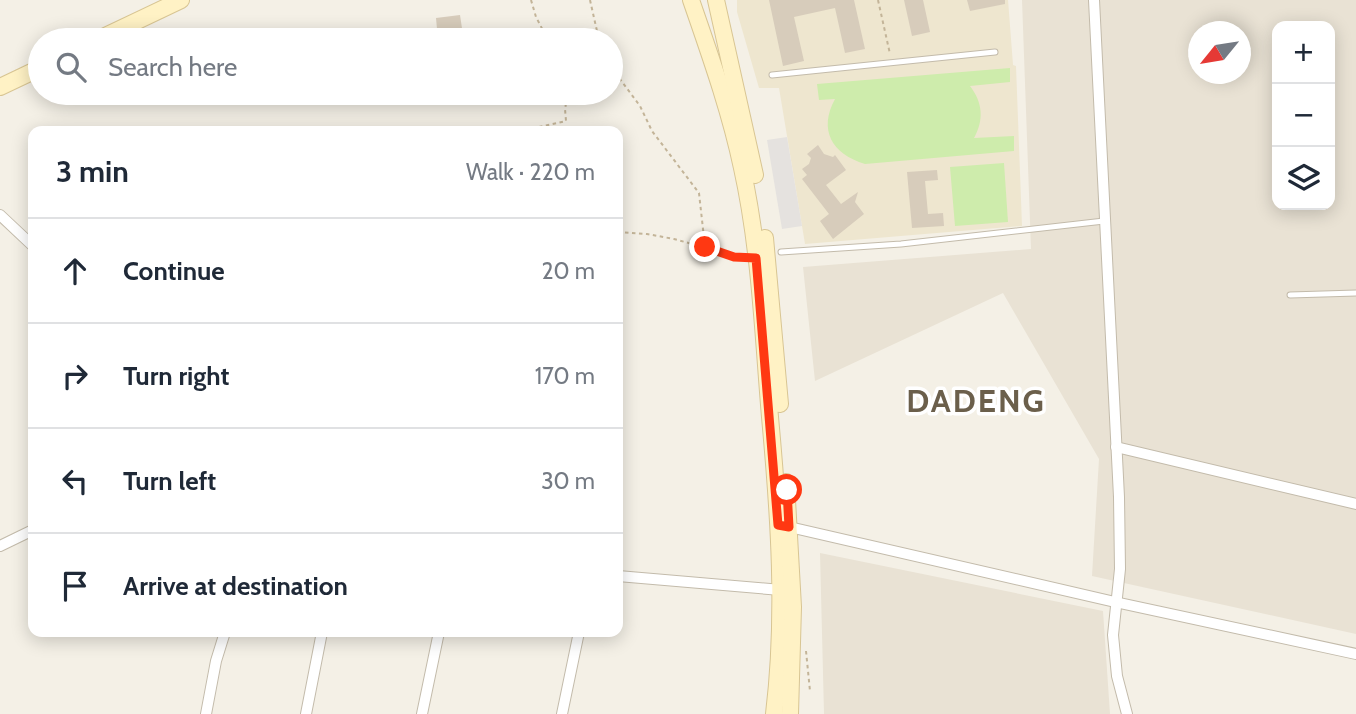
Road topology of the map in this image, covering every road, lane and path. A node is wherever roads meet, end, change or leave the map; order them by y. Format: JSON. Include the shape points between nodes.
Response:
{"nodes":[{"id":1,"x":181,"y":0,"type":"edge"},
{"id":2,"x":531,"y":0,"type":"edge"},
{"id":3,"x":590,"y":0,"type":"edge"},
{"id":4,"x":691,"y":0,"type":"edge"},
{"id":5,"x":878,"y":0,"type":"edge"},
{"id":6,"x":1094,"y":0,"type":"edge"},
{"id":7,"x":717,"y":1,"type":"edge"},
{"id":8,"x":122,"y":28,"type":"edge"},
{"id":9,"x":542,"y":28,"type":"edge"},
{"id":10,"x":596,"y":28,"type":"edge"},
{"id":11,"x":995,"y":52,"type":"dead end"},
{"id":12,"x":891,"y":61,"type":"junction"},
{"id":13,"x":28,"y":74,"type":"edge"},
{"id":14,"x":772,"y":75,"type":"dead end"},
{"id":15,"x":623,"y":83,"type":"edge"},
{"id":16,"x":0,"y":87,"type":"edge"},
{"id":17,"x":566,"y":105,"type":"edge"},
{"id":18,"x":544,"y":126,"type":"edge"},
{"id":19,"x":2,"y":220,"type":"edge"},
{"id":20,"x":1104,"y":221,"type":"junction"},
{"id":21,"x":623,"y":232,"type":"edge"},
{"id":22,"x":28,"y":242,"type":"edge"},
{"id":23,"x":705,"y":247,"type":"junction"},
{"id":24,"x":781,"y":252,"type":"dead end"},
{"id":25,"x":756,"y":258,"type":"junction"},
{"id":26,"x":1356,"y":293,"type":"edge"},
{"id":27,"x":1290,"y":295,"type":"dead end"},
{"id":28,"x":1116,"y":447,"type":"junction"},
{"id":29,"x":1356,"y":504,"type":"edge"},
{"id":30,"x":784,"y":526,"type":"junction"},
{"id":31,"x":28,"y":532,"type":"edge"},
{"id":32,"x":0,"y":546,"type":"edge"},
{"id":33,"x":623,"y":576,"type":"edge"},
{"id":34,"x":781,"y":590,"type":"junction"},
{"id":35,"x":1115,"y":603,"type":"junction"},
{"id":36,"x":223,"y":637,"type":"edge"},
{"id":37,"x":321,"y":637,"type":"edge"},
{"id":38,"x":438,"y":637,"type":"edge"},
{"id":39,"x":578,"y":637,"type":"edge"},
{"id":40,"x":1356,"y":654,"type":"edge"},
{"id":41,"x":206,"y":714,"type":"edge"},
{"id":42,"x":306,"y":714,"type":"edge"},
{"id":43,"x":422,"y":714,"type":"edge"},
{"id":44,"x":562,"y":714,"type":"edge"},
{"id":45,"x":774,"y":714,"type":"edge"},
{"id":46,"x":790,"y":714,"type":"edge"},
{"id":47,"x":1127,"y":714,"type":"edge"}],
"edges":[{"from":1,"to":8,"type":"main road"},
{"from":2,"to":9,"type":"path"},
{"from":3,"to":10,"type":"path"},
{"from":4,"to":25,"type":"main road","via":[[743,169]]},
{"from":5,"to":12,"type":"path"},
{"from":6,"to":20,"type":"street"},
{"from":7,"to":30,"type":"main road","via":[[754,170],[765,244]]},
{"from":11,"to":12,"type":"lane"},
{"from":12,"to":14,"type":"lane"},
{"from":13,"to":16,"type":"main road"},
{"from":15,"to":23,"type":"path","via":[[652,131],[699,193]]},
{"from":17,"to":18,"type":"path","via":[[566,121]]},
{"from":19,"to":22,"type":"street"},
{"from":20,"to":24,"type":"lane","via":[[901,244]]},
{"from":20,"to":28,"type":"street"},
{"from":21,"to":23,"type":"path"},
{"from":23,"to":25,"type":"path","via":[[734,257]]},
{"from":25,"to":30,"type":"main road"},
{"from":26,"to":27,"type":"lane"},
{"from":28,"to":29,"type":"street"},
{"from":28,"to":35,"type":"street","via":[[1120,569]]},
{"from":30,"to":34,"type":"main road"},
{"from":30,"to":35,"type":"street"},
{"from":30,"to":46,"type":"main road","via":[[793,607]]},
{"from":31,"to":32,"type":"street"},
{"from":33,"to":34,"type":"street"},
{"from":34,"to":45,"type":"main road"},
{"from":35,"to":40,"type":"street"},
{"from":35,"to":47,"type":"street","via":[[1117,676]]},
{"from":36,"to":41,"type":"street"},
{"from":37,"to":42,"type":"street"},
{"from":38,"to":43,"type":"street"},
{"from":39,"to":44,"type":"street"}]}
